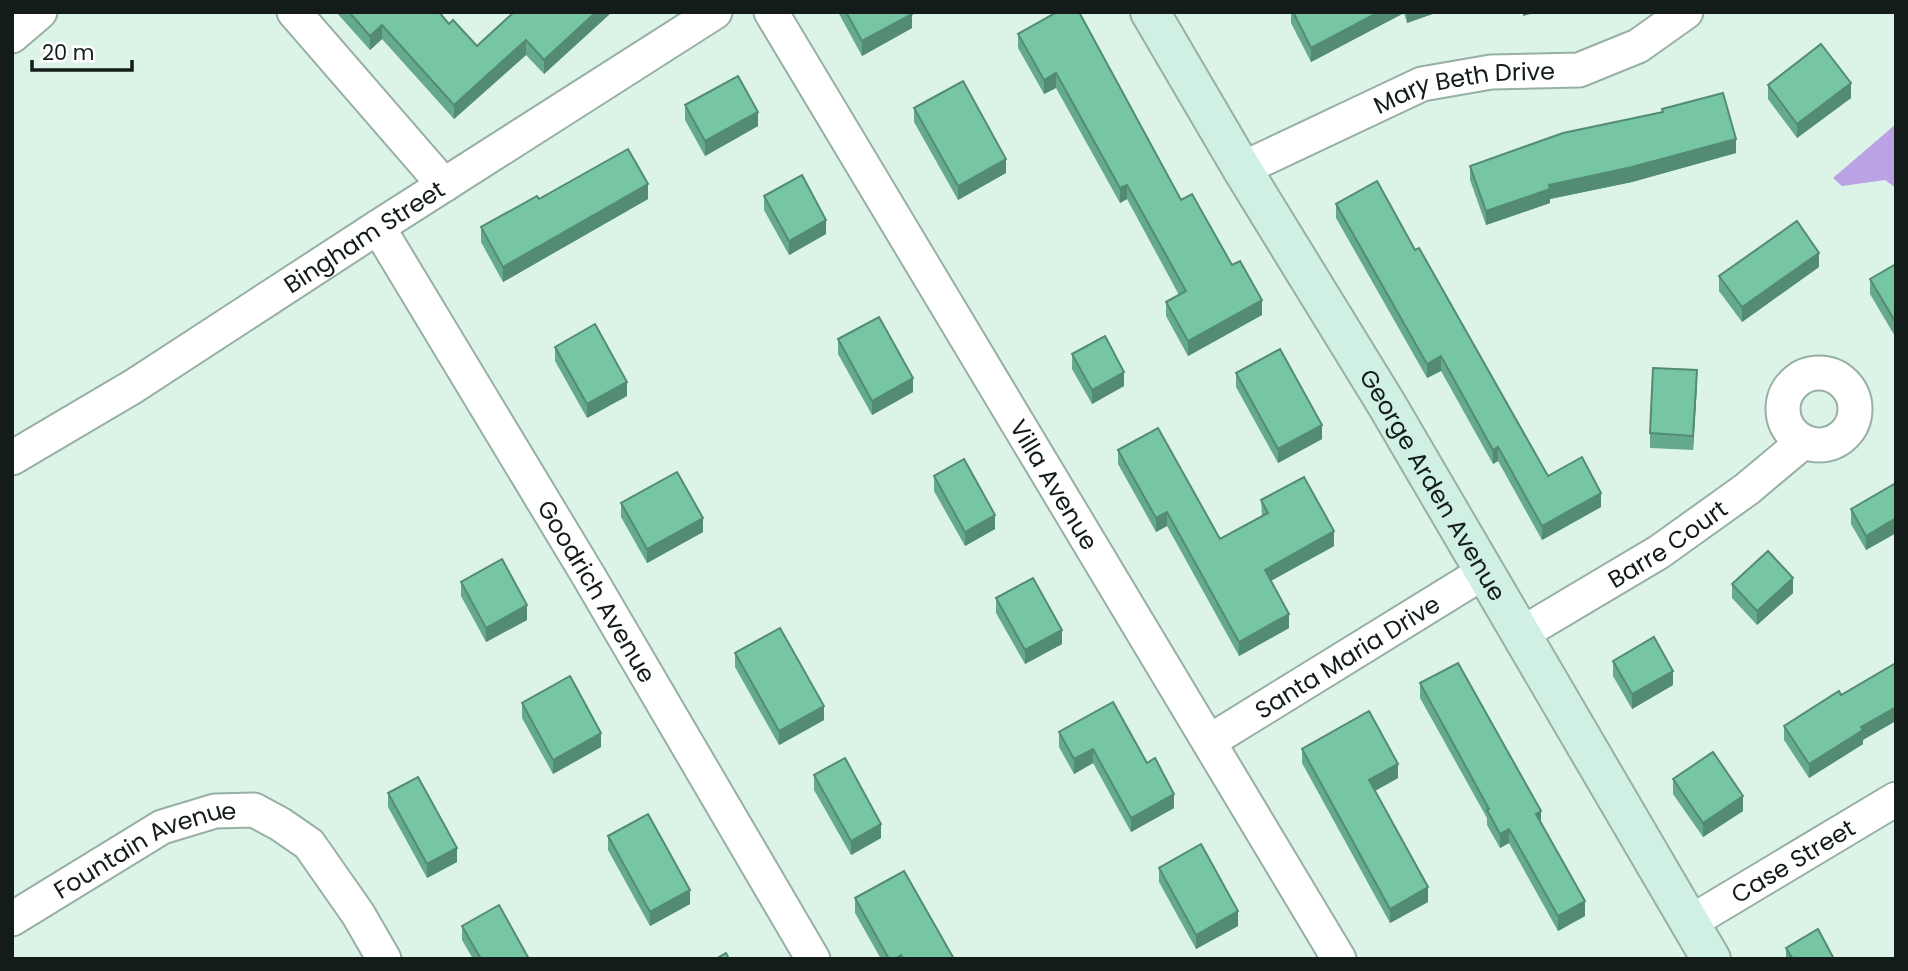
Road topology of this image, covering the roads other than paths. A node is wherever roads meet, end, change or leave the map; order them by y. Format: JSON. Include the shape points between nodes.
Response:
{"nodes":[{"id":1,"x":40,"y":12,"type":"edge"},
{"id":2,"x":294,"y":12,"type":"edge"},
{"id":3,"x":715,"y":12,"type":"edge"},
{"id":4,"x":771,"y":12,"type":"edge"},
{"id":5,"x":1150,"y":12,"type":"edge"},
{"id":6,"x":1686,"y":12,"type":"edge"},
{"id":7,"x":12,"y":36,"type":"edge"},
{"id":8,"x":1242,"y":169,"type":"junction"},
{"id":9,"x":444,"y":185,"type":"junction"},
{"id":10,"x":377,"y":228,"type":"junction"},
{"id":11,"x":1803,"y":442,"type":"dead end"},
{"id":12,"x":12,"y":458,"type":"edge"},
{"id":13,"x":1484,"y":572,"type":"junction"},
{"id":14,"x":1521,"y":634,"type":"junction"},
{"id":15,"x":1210,"y":741,"type":"junction"},
{"id":16,"x":1896,"y":799,"type":"edge"},
{"id":17,"x":12,"y":919,"type":"edge"},
{"id":18,"x":1689,"y":923,"type":"junction"},
{"id":19,"x":384,"y":959,"type":"edge"},
{"id":20,"x":813,"y":959,"type":"edge"},
{"id":21,"x":1339,"y":959,"type":"edge"},
{"id":22,"x":1711,"y":959,"type":"edge"}],
"edges":[{"from":1,"to":7,"type":"street"},
{"from":2,"to":9,"type":"street"},
{"from":3,"to":9,"type":"street","name":"Bingham Street"},
{"from":4,"to":15,"type":"street","name":"Villa Avenue"},
{"from":5,"to":8,"type":"street","name":"George Arden Avenue"},
{"from":6,"to":8,"type":"street","name":"Mary Beth Drive","via":[[1638,46],[1579,70],[1491,72],[1422,85]]},
{"from":8,"to":13,"type":"street","name":"George Arden Avenue"},
{"from":9,"to":10,"type":"street","name":"Bingham Street"},
{"from":10,"to":12,"type":"street","name":"Bingham Street","via":[[134,386]]},
{"from":10,"to":20,"type":"street","name":"Goodrich Avenue"},
{"from":11,"to":14,"type":"street","name":"Barre Court","via":[[1660,552]]},
{"from":13,"to":14,"type":"street","name":"George Arden Avenue"},
{"from":13,"to":15,"type":"street","name":"Santa Maria Drive"},
{"from":14,"to":18,"type":"street","name":"George Arden Avenue"},
{"from":15,"to":21,"type":"street","name":"Villa Avenue"},
{"from":16,"to":18,"type":"street","name":"Case Street"},
{"from":17,"to":19,"type":"street","name":"Fountain Avenue","via":[[162,827],[215,811],[254,810],[309,844]]},
{"from":18,"to":22,"type":"street","name":"George Arden Avenue"}]}
